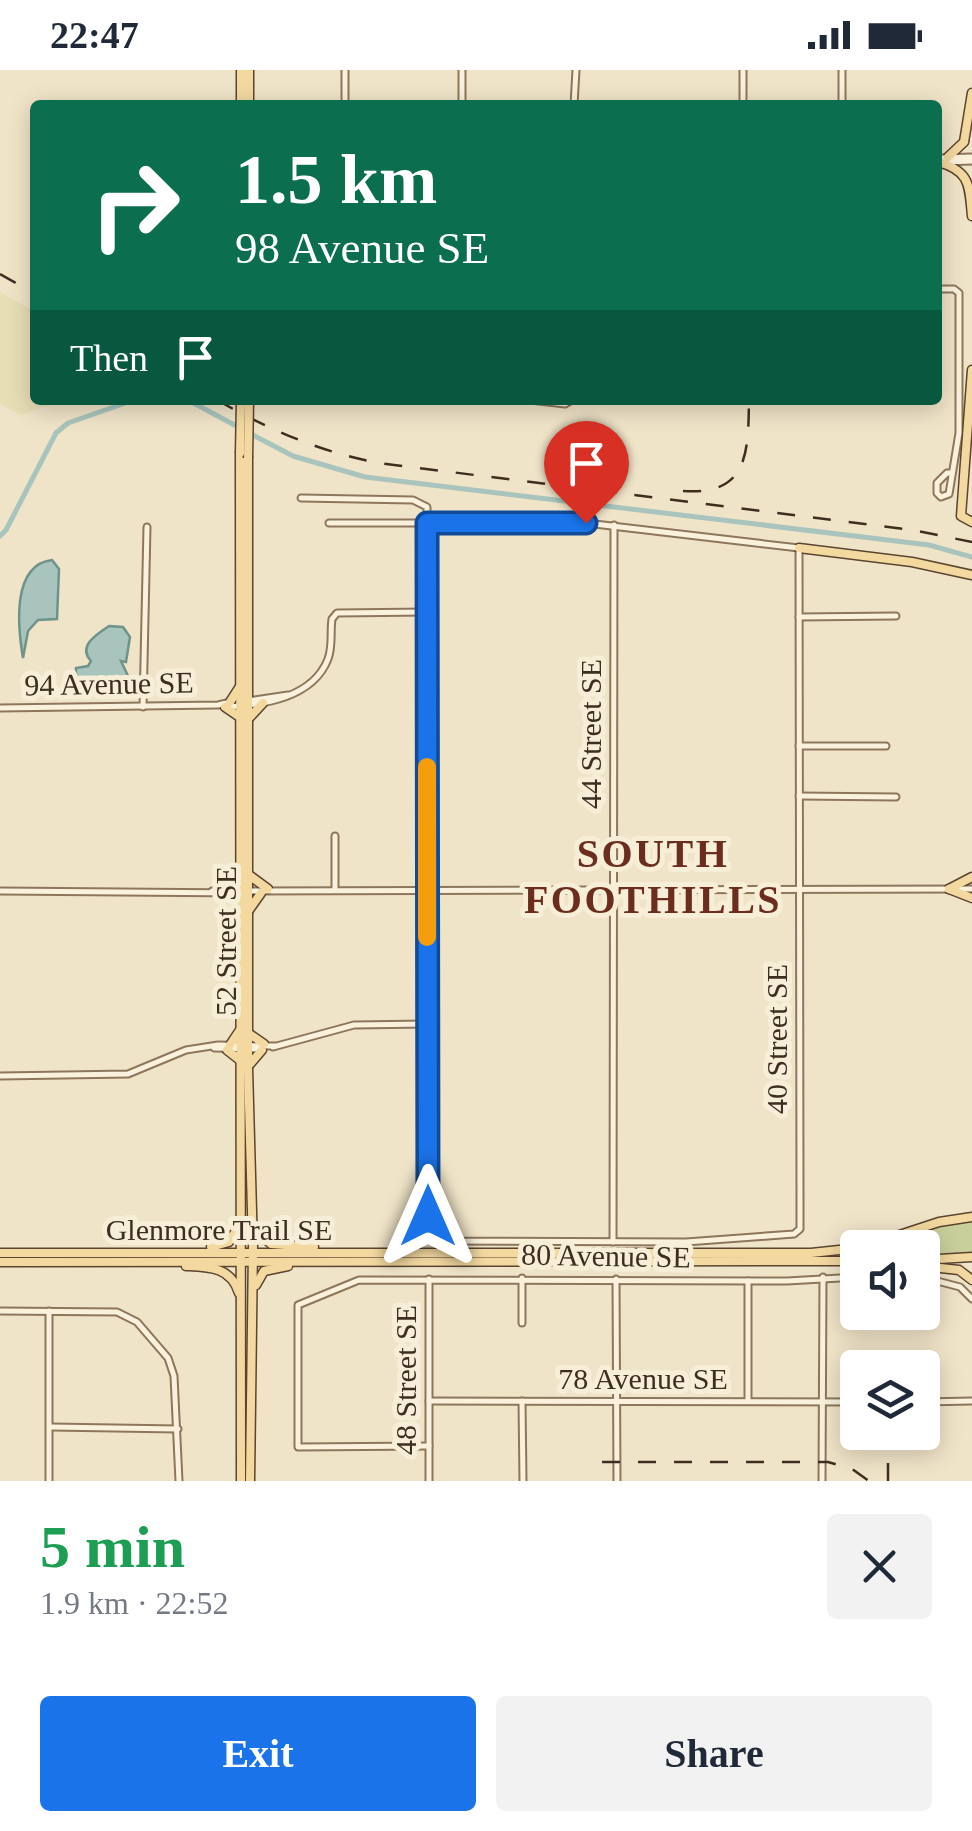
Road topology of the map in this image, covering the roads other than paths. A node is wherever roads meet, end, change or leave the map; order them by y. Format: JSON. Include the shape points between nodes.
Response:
{"nodes":[{"id":1,"x":241,"y":70,"type":"edge"},
{"id":2,"x":249,"y":70,"type":"edge"},
{"id":3,"x":345,"y":70,"type":"edge"},
{"id":4,"x":462,"y":70,"type":"edge"},
{"id":5,"x":576,"y":70,"type":"edge"},
{"id":6,"x":743,"y":70,"type":"edge"},
{"id":7,"x":842,"y":70,"type":"edge"},
{"id":8,"x":972,"y":93,"type":"edge"},
{"id":9,"x":241,"y":100,"type":"edge"},
{"id":10,"x":249,"y":100,"type":"edge"},
{"id":11,"x":345,"y":100,"type":"edge"},
{"id":12,"x":462,"y":100,"type":"edge"},
{"id":13,"x":574,"y":100,"type":"edge"},
{"id":14,"x":742,"y":100,"type":"edge"},
{"id":15,"x":842,"y":100,"type":"edge"},
{"id":16,"x":942,"y":158,"type":"edge"},
{"id":17,"x":972,"y":159,"type":"edge"},
{"id":18,"x":942,"y":160,"type":"edge"},
{"id":19,"x":942,"y":161,"type":"edge"},
{"id":20,"x":972,"y":216,"type":"edge"},
{"id":21,"x":942,"y":289,"type":"edge"},
{"id":22,"x":972,"y":370,"type":"edge"},
{"id":23,"x":241,"y":405,"type":"edge"},
{"id":24,"x":249,"y":405,"type":"edge"},
{"id":25,"x":244,"y":456,"type":"junction"},
{"id":26,"x":952,"y":473,"type":"junction"},
{"id":27,"x":301,"y":498,"type":"dead end"},
{"id":28,"x":329,"y":522,"type":"dead end"},
{"id":29,"x":972,"y":522,"type":"edge"},
{"id":30,"x":427,"y":523,"type":"junction"},
{"id":31,"x":147,"y":526,"type":"dead end"},
{"id":32,"x":614,"y":526,"type":"junction"},
{"id":33,"x":799,"y":548,"type":"junction"},
{"id":34,"x":972,"y":575,"type":"edge"},
{"id":35,"x":427,"y":612,"type":"junction"},
{"id":36,"x":799,"y":616,"type":"junction"},
{"id":37,"x":896,"y":616,"type":"dead end"},
{"id":38,"x":241,"y":684,"type":"junction"},
{"id":39,"x":288,"y":695,"type":"junction"},
{"id":40,"x":245,"y":703,"type":"junction"},
{"id":41,"x":263,"y":703,"type":"junction"},
{"id":42,"x":224,"y":705,"type":"junction"},
{"id":43,"x":143,"y":707,"type":"junction"},
{"id":44,"x":0,"y":708,"type":"edge"},
{"id":45,"x":245,"y":720,"type":"junction"},
{"id":46,"x":799,"y":746,"type":"junction"},
{"id":47,"x":886,"y":746,"type":"dead end"},
{"id":48,"x":799,"y":796,"type":"junction"},
{"id":49,"x":882,"y":796,"type":"junction"},
{"id":50,"x":335,"y":836,"type":"dead end"},
{"id":51,"x":244,"y":873,"type":"junction"},
{"id":52,"x":972,"y":877,"type":"edge"},
{"id":53,"x":334,"y":889,"type":"junction"},
{"id":54,"x":427,"y":889,"type":"junction"},
{"id":55,"x":613,"y":889,"type":"junction"},
{"id":56,"x":799,"y":889,"type":"junction"},
{"id":57,"x":949,"y":889,"type":"junction"},
{"id":58,"x":972,"y":889,"type":"edge"},
{"id":59,"x":0,"y":891,"type":"edge"},
{"id":60,"x":264,"y":891,"type":"junction"},
{"id":61,"x":239,"y":893,"type":"junction"},
{"id":62,"x":972,"y":898,"type":"edge"},
{"id":63,"x":248,"y":914,"type":"junction"},
{"id":64,"x":427,"y":1024,"type":"junction"},
{"id":65,"x":245,"y":1030,"type":"junction"},
{"id":66,"x":228,"y":1047,"type":"junction"},
{"id":67,"x":245,"y":1047,"type":"junction"},
{"id":68,"x":263,"y":1047,"type":"junction"},
{"id":69,"x":245,"y":1064,"type":"junction"},
{"id":70,"x":0,"y":1076,"type":"edge"},
{"id":71,"x":242,"y":1195,"type":"junction"},
{"id":72,"x":972,"y":1208,"type":"edge"},
{"id":73,"x":972,"y":1216,"type":"edge"},
{"id":74,"x":242,"y":1220,"type":"junction"},
{"id":75,"x":939,"y":1222,"type":"junction"},
{"id":76,"x":252,"y":1226,"type":"junction"},
{"id":77,"x":914,"y":1230,"type":"edge"},
{"id":78,"x":614,"y":1242,"type":"junction"},
{"id":79,"x":840,"y":1250,"type":"edge"},
{"id":80,"x":0,"y":1252,"type":"edge"},
{"id":81,"x":125,"y":1252,"type":"junction"},
{"id":82,"x":373,"y":1252,"type":"junction"},
{"id":83,"x":247,"y":1257,"type":"junction"},
{"id":84,"x":972,"y":1259,"type":"edge"},
{"id":85,"x":147,"y":1261,"type":"junction"},
{"id":86,"x":357,"y":1261,"type":"junction"},
{"id":87,"x":840,"y":1261,"type":"edge"},
{"id":88,"x":940,"y":1261,"type":"edge"},
{"id":89,"x":0,"y":1262,"type":"edge"},
{"id":90,"x":940,"y":1266,"type":"edge"},
{"id":91,"x":840,"y":1276,"type":"edge"},
{"id":92,"x":822,"y":1277,"type":"junction"},
{"id":93,"x":429,"y":1278,"type":"junction"},
{"id":94,"x":522,"y":1278,"type":"junction"},
{"id":95,"x":616,"y":1278,"type":"junction"},
{"id":96,"x":972,"y":1280,"type":"edge"},
{"id":97,"x":748,"y":1281,"type":"junction"},
{"id":98,"x":940,"y":1282,"type":"edge"},
{"id":99,"x":972,"y":1299,"type":"edge"},
{"id":100,"x":242,"y":1305,"type":"junction"},
{"id":101,"x":0,"y":1311,"type":"edge"},
{"id":102,"x":49,"y":1311,"type":"junction"},
{"id":103,"x":252,"y":1314,"type":"junction"},
{"id":104,"x":522,"y":1323,"type":"dead end"},
{"id":105,"x":429,"y":1401,"type":"junction"},
{"id":106,"x":748,"y":1401,"type":"junction"},
{"id":107,"x":522,"y":1402,"type":"junction"},
{"id":108,"x":617,"y":1402,"type":"junction"},
{"id":109,"x":822,"y":1402,"type":"junction"},
{"id":110,"x":840,"y":1402,"type":"edge"},
{"id":111,"x":940,"y":1402,"type":"edge"},
{"id":112,"x":972,"y":1402,"type":"edge"},
{"id":113,"x":49,"y":1427,"type":"junction"},
{"id":114,"x":178,"y":1429,"type":"junction"},
{"id":115,"x":429,"y":1446,"type":"junction"},
{"id":116,"x":49,"y":1481,"type":"edge"},
{"id":117,"x":178,"y":1481,"type":"edge"},
{"id":118,"x":241,"y":1481,"type":"edge"},
{"id":119,"x":250,"y":1481,"type":"edge"},
{"id":120,"x":429,"y":1481,"type":"edge"},
{"id":121,"x":522,"y":1481,"type":"edge"},
{"id":122,"x":617,"y":1481,"type":"edge"},
{"id":123,"x":822,"y":1481,"type":"edge"}],
"edges":[{"from":1,"to":9,"type":"main road"},
{"from":2,"to":10,"type":"main road"},
{"from":3,"to":11,"type":"street"},
{"from":4,"to":12,"type":"street"},
{"from":5,"to":13,"type":"street"},
{"from":6,"to":14,"type":"street"},
{"from":7,"to":15,"type":"street"},
{"from":8,"to":16,"type":"main road","via":[[964,142]]},
{"from":17,"to":18,"type":"street"},
{"from":19,"to":20,"type":"main road","via":[[965,176]]},
{"from":21,"to":26,"type":"street","via":[[958,294],[959,434]]},
{"from":22,"to":29,"type":"main road","via":[[962,502],[962,516]]},
{"from":23,"to":25,"type":"main road","name":"52 Street SE","bridge":true},
{"from":24,"to":25,"type":"main road","name":"52 Street SE","bridge":true},
{"from":25,"to":38,"type":"main road","name":"52 Street SE"},
{"from":25,"to":40,"type":"main road","name":"52 Street SE"},
{"from":26,"to":26,"type":"street","via":[[949,494],[941,497],[937,484]]},
{"from":27,"to":30,"type":"street","via":[[414,500],[427,508]]},
{"from":28,"to":30,"type":"street"},
{"from":30,"to":32,"type":"street"},
{"from":30,"to":35,"type":"street"},
{"from":31,"to":43,"type":"street"},
{"from":32,"to":33,"type":"street"},
{"from":32,"to":55,"type":"street","name":"44 Street SE"},
{"from":33,"to":34,"type":"main road"},
{"from":33,"to":36,"type":"street","name":"40 Street SE"},
{"from":35,"to":39,"type":"street","name":"94 Avenue SE","via":[[338,614],[322,672]]},
{"from":35,"to":54,"type":"street"},
{"from":36,"to":37,"type":"street"},
{"from":36,"to":46,"type":"street","name":"40 Street SE"},
{"from":38,"to":40,"type":"main road","name":"52 Street SE"},
{"from":38,"to":42,"type":"main road"},
{"from":39,"to":40,"type":"street","name":"94 Avenue SE"},
{"from":39,"to":41,"type":"street","name":"94 Avenue SE"},
{"from":40,"to":41,"type":"street","name":"94 Avenue SE"},
{"from":40,"to":42,"type":"street","name":"94 Avenue SE"},
{"from":40,"to":45,"type":"main road","name":"52 Street SE"},
{"from":41,"to":45,"type":"main road"},
{"from":42,"to":43,"type":"street","name":"94 Avenue SE"},
{"from":42,"to":45,"type":"main road"},
{"from":43,"to":44,"type":"street","name":"94 Avenue SE"},
{"from":45,"to":51,"type":"main road","name":"52 Street SE"},
{"from":46,"to":47,"type":"street"},
{"from":46,"to":48,"type":"street","name":"40 Street SE"},
{"from":48,"to":49,"type":"street"},
{"from":48,"to":56,"type":"street","name":"40 Street SE"},
{"from":49,"to":49,"type":"street","via":[[895,796]]},
{"from":50,"to":53,"type":"street"},
{"from":51,"to":60,"type":"main road"},
{"from":51,"to":61,"type":"main road","name":"52 Street SE"},
{"from":51,"to":61,"type":"main road"},
{"from":52,"to":57,"type":"main road"},
{"from":53,"to":54,"type":"street"},
{"from":53,"to":60,"type":"street"},
{"from":54,"to":55,"type":"street"},
{"from":54,"to":64,"type":"street"},
{"from":55,"to":56,"type":"street"},
{"from":55,"to":78,"type":"street","name":"44 Street SE"},
{"from":56,"to":57,"type":"street"},
{"from":56,"to":78,"type":"street","name":"40 Street SE","via":[[800,1230],[712,1242]]},
{"from":57,"to":58,"type":"street"},
{"from":57,"to":62,"type":"main road"},
{"from":59,"to":61,"type":"street"},
{"from":60,"to":61,"type":"street"},
{"from":60,"to":63,"type":"main road"},
{"from":61,"to":63,"type":"main road","name":"52 Street SE"},
{"from":61,"to":65,"type":"main road","name":"52 Street SE"},
{"from":63,"to":65,"type":"main road","name":"52 Street SE"},
{"from":64,"to":68,"type":"street","via":[[354,1025]]},
{"from":64,"to":78,"type":"street","via":[[430,1239]]},
{"from":65,"to":66,"type":"main road"},
{"from":65,"to":67,"type":"main road","name":"52 Street SE"},
{"from":65,"to":68,"type":"main road"},
{"from":66,"to":67,"type":"street"},
{"from":66,"to":69,"type":"main road"},
{"from":66,"to":70,"type":"street","via":[[186,1050],[128,1074]]},
{"from":67,"to":68,"type":"street"},
{"from":67,"to":69,"type":"main road","name":"52 Street SE"},
{"from":68,"to":69,"type":"main road"},
{"from":69,"to":71,"type":"main road","name":"52 Street SE"},
{"from":69,"to":76,"type":"main road","name":"52 Street SE"},
{"from":71,"to":74,"type":"main road","name":"52 Street SE"},
{"from":71,"to":83,"type":"main road"},
{"from":72,"to":75,"type":"main road"},
{"from":73,"to":75,"type":"main road","name":"Glenmore Trail SE"},
{"from":74,"to":81,"type":"main road","via":[[234,1238],[217,1247]]},
{"from":74,"to":83,"type":"main road","name":"52 Street SE"},
{"from":75,"to":77,"type":"main road","name":"Glenmore Trail SE"},
{"from":76,"to":82,"type":"main road","via":[[271,1244]]},
{"from":76,"to":83,"type":"main road","name":"52 Street SE"},
{"from":79,"to":82,"type":"main road","name":"Glenmore Trail SE"},
{"from":80,"to":81,"type":"main road","name":"Glenmore Trail SE"},
{"from":81,"to":83,"type":"main road","name":"Glenmore Trail SE"},
{"from":82,"to":83,"type":"main road","name":"Glenmore Trail SE"},
{"from":83,"to":85,"type":"main road","name":"Glenmore Trail SE"},
{"from":83,"to":86,"type":"main road","name":"Glenmore Trail SE"},
{"from":83,"to":100,"type":"main road","name":"52 Street SE"},
{"from":83,"to":103,"type":"main road","name":"52 Street SE"},
{"from":84,"to":88,"type":"main road"},
{"from":85,"to":89,"type":"main road","name":"Glenmore Trail SE"},
{"from":85,"to":100,"type":"main road","via":[[219,1269],[235,1281]]},
{"from":86,"to":87,"type":"main road","name":"Glenmore Trail SE"},
{"from":86,"to":103,"type":"main road","via":[[264,1271]]},
{"from":90,"to":96,"type":"main road"},
{"from":91,"to":92,"type":"street","name":"80 Avenue SE"},
{"from":92,"to":97,"type":"street","name":"80 Avenue SE"},
{"from":92,"to":109,"type":"street"},
{"from":93,"to":94,"type":"street","name":"80 Avenue SE"},
{"from":93,"to":105,"type":"street","name":"48 Street SE"},
{"from":93,"to":115,"type":"street","name":"80 Avenue SE","via":[[358,1280],[298,1305],[298,1447]]},
{"from":94,"to":95,"type":"street","name":"80 Avenue SE"},
{"from":94,"to":104,"type":"street"},
{"from":95,"to":97,"type":"street","name":"80 Avenue SE"},
{"from":95,"to":108,"type":"street"},
{"from":97,"to":106,"type":"street"},
{"from":98,"to":99,"type":"street"},
{"from":100,"to":118,"type":"main road","name":"52 Street SE"},
{"from":101,"to":102,"type":"street"},
{"from":102,"to":113,"type":"street"},
{"from":102,"to":114,"type":"street","via":[[116,1312],[138,1322],[172,1366]]},
{"from":103,"to":119,"type":"main road","name":"52 Street SE"},
{"from":105,"to":107,"type":"street","name":"78 Avenue SE"},
{"from":105,"to":115,"type":"street","name":"48 Street SE"},
{"from":106,"to":108,"type":"street","name":"78 Avenue SE"},
{"from":106,"to":109,"type":"street","name":"78 Avenue SE"},
{"from":107,"to":108,"type":"street","name":"78 Avenue SE"},
{"from":107,"to":121,"type":"street"},
{"from":108,"to":122,"type":"street"},
{"from":109,"to":110,"type":"street","name":"78 Avenue SE"},
{"from":109,"to":123,"type":"street"},
{"from":111,"to":112,"type":"street"},
{"from":113,"to":114,"type":"street"},
{"from":113,"to":116,"type":"street"},
{"from":114,"to":117,"type":"street"},
{"from":115,"to":120,"type":"street","name":"48 Street SE"}]}
